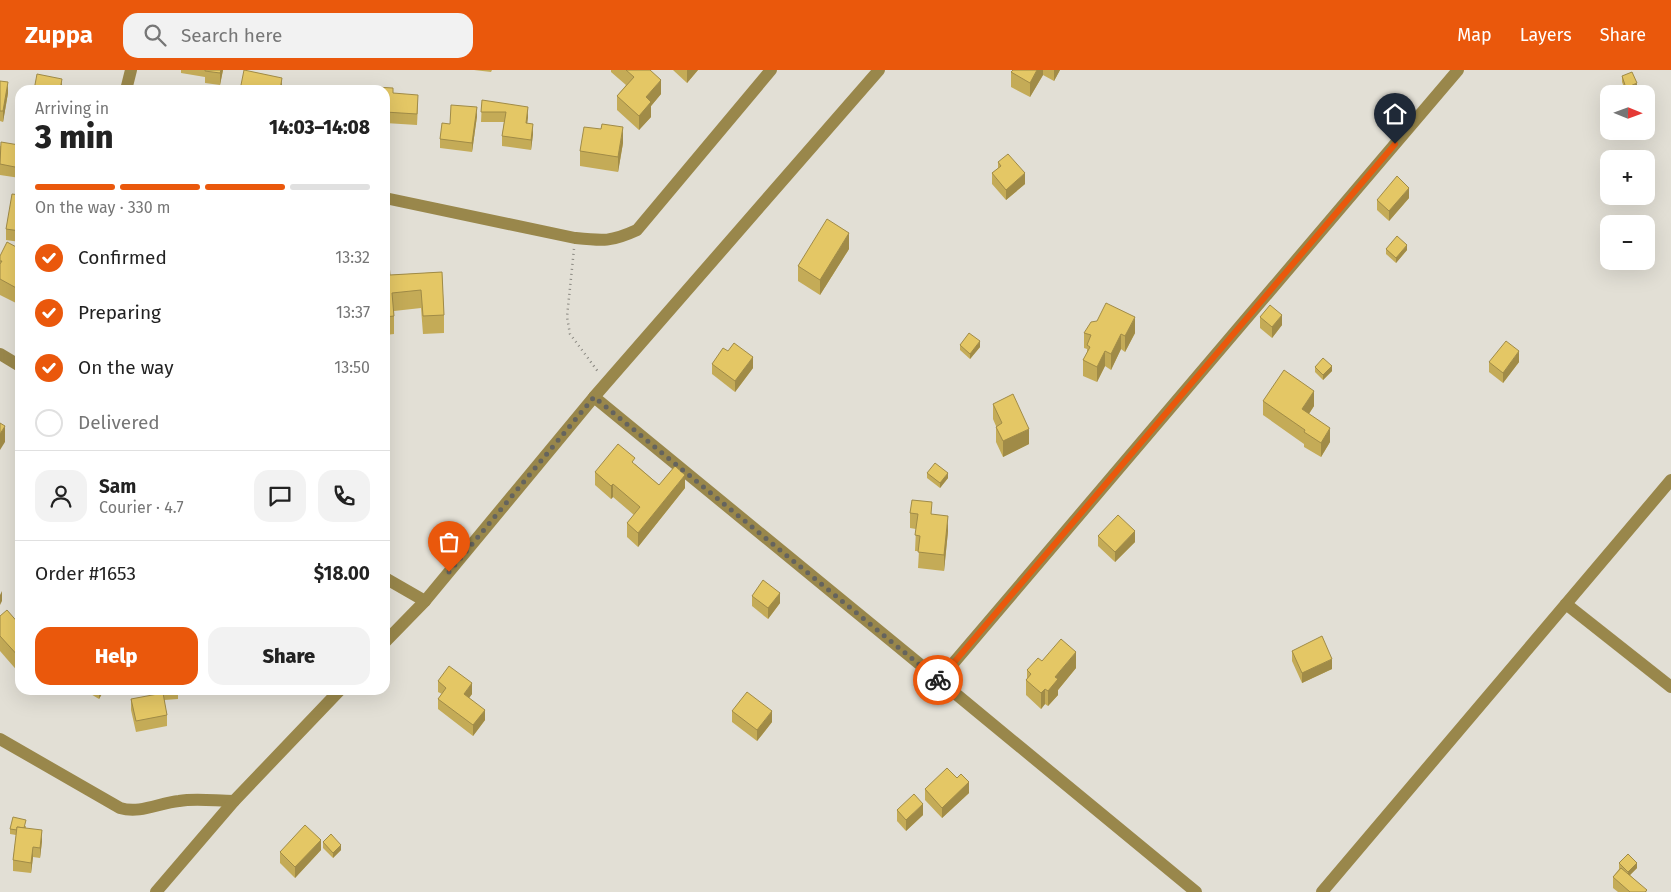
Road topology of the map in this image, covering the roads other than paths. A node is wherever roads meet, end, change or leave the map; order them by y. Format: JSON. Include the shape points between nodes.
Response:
{"nodes":[{"id":1,"x":131,"y":70,"type":"edge"},
{"id":2,"x":771,"y":70,"type":"edge"},
{"id":3,"x":879,"y":70,"type":"edge"},
{"id":4,"x":1458,"y":70,"type":"edge"},
{"id":5,"x":127,"y":85,"type":"edge"},
{"id":6,"x":390,"y":199,"type":"edge"},
{"id":7,"x":0,"y":354,"type":"edge"},
{"id":8,"x":15,"y":363,"type":"edge"},
{"id":9,"x":594,"y":397,"type":"junction"},
{"id":10,"x":1671,"y":480,"type":"edge"},
{"id":11,"x":390,"y":581,"type":"edge"},
{"id":12,"x":425,"y":601,"type":"junction"},
{"id":13,"x":1566,"y":604,"type":"junction"},
{"id":14,"x":390,"y":637,"type":"edge"},
{"id":15,"x":939,"y":680,"type":"junction"},
{"id":16,"x":1671,"y":687,"type":"edge"},
{"id":17,"x":335,"y":695,"type":"edge"},
{"id":18,"x":0,"y":739,"type":"edge"},
{"id":19,"x":234,"y":801,"type":"junction"},
{"id":20,"x":156,"y":892,"type":"edge"},
{"id":21,"x":1196,"y":892,"type":"edge"},
{"id":22,"x":1322,"y":892,"type":"edge"}],
"edges":[{"from":1,"to":5,"type":"street"},
{"from":2,"to":6,"type":"street","via":[[637,230],[619,238],[600,241],[575,238]]},
{"from":3,"to":9,"type":"street"},
{"from":4,"to":15,"type":"street"},
{"from":7,"to":8,"type":"street"},
{"from":9,"to":12,"type":"street"},
{"from":9,"to":15,"type":"street"},
{"from":10,"to":13,"type":"street"},
{"from":11,"to":12,"type":"street"},
{"from":12,"to":14,"type":"street"},
{"from":13,"to":16,"type":"street"},
{"from":13,"to":22,"type":"street"},
{"from":15,"to":21,"type":"street"},
{"from":17,"to":19,"type":"street"},
{"from":18,"to":19,"type":"street","via":[[120,808],[154,808],[179,801]]},
{"from":19,"to":20,"type":"street"}]}
